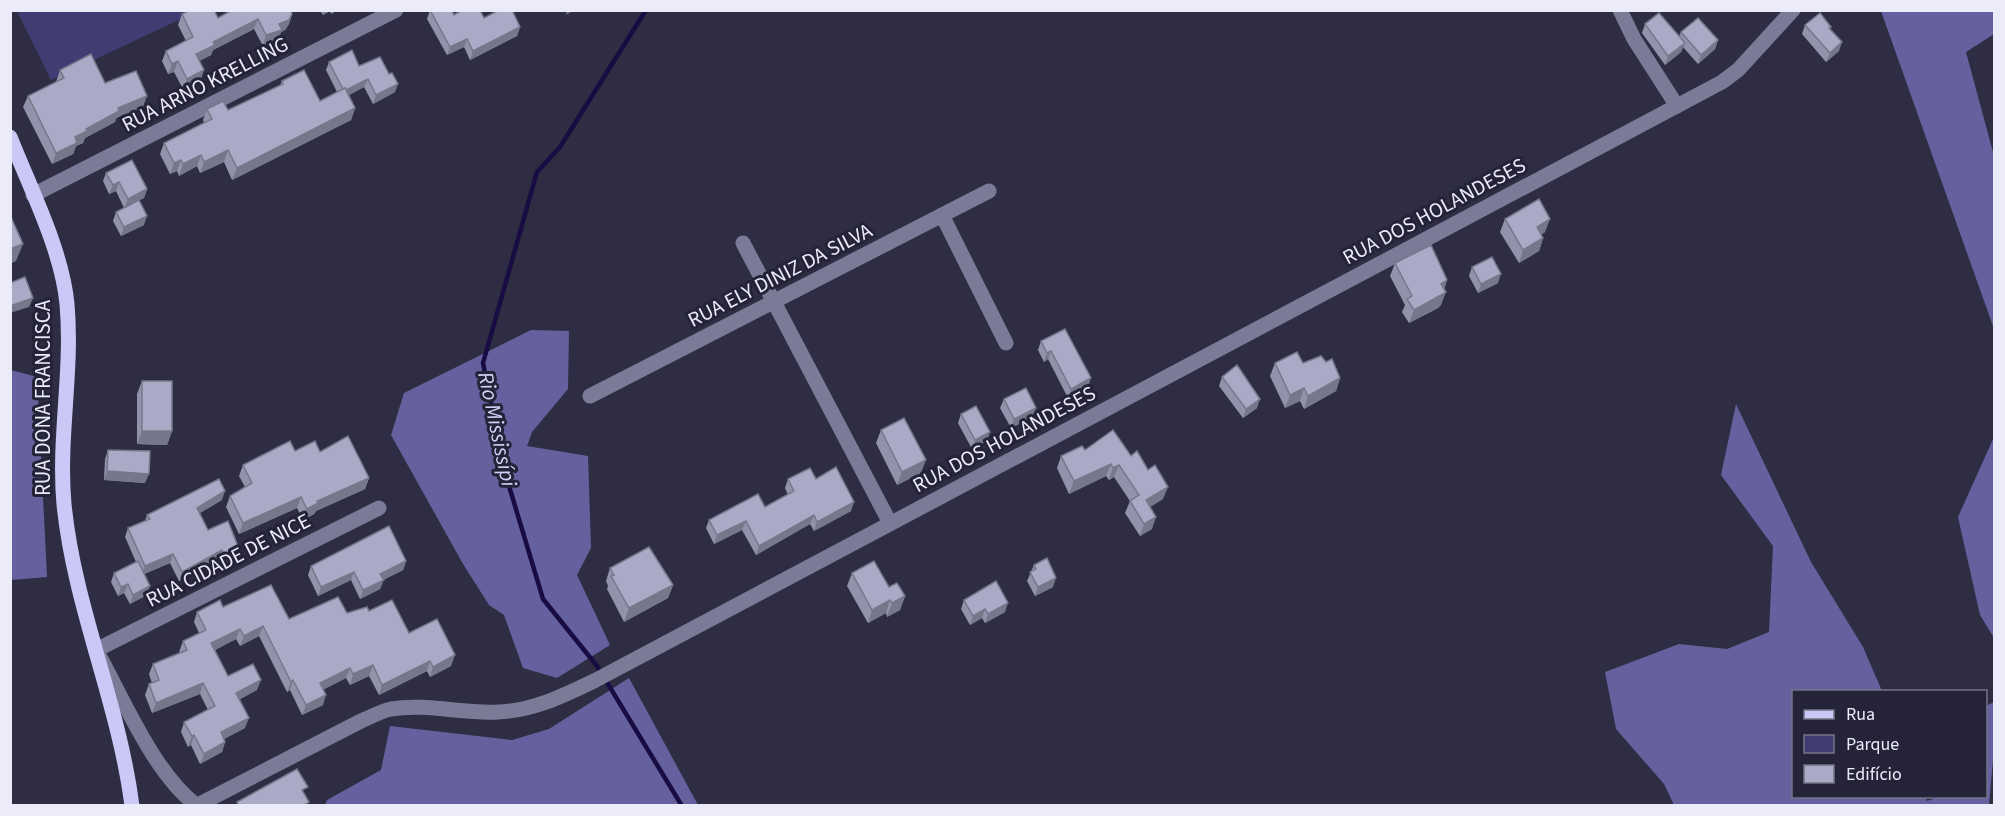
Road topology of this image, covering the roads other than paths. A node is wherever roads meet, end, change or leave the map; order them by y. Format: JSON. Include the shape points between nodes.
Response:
{"nodes":[{"id":1,"x":396,"y":10,"type":"edge"},
{"id":2,"x":1620,"y":10,"type":"edge"},
{"id":3,"x":1793,"y":10,"type":"edge"},
{"id":4,"x":1677,"y":106,"type":"junction"},
{"id":5,"x":10,"y":137,"type":"edge"},
{"id":6,"x":989,"y":191,"type":"dead end"},
{"id":7,"x":33,"y":195,"type":"junction"},
{"id":8,"x":942,"y":215,"type":"junction"},
{"id":9,"x":743,"y":243,"type":"dead end"},
{"id":10,"x":774,"y":301,"type":"junction"},
{"id":11,"x":1006,"y":343,"type":"dead end"},
{"id":12,"x":590,"y":396,"type":"dead end"},
{"id":13,"x":379,"y":508,"type":"dead end"},
{"id":14,"x":890,"y":523,"type":"junction"},
{"id":15,"x":96,"y":650,"type":"junction"},
{"id":16,"x":196,"y":805,"type":"edge"},
{"id":17,"x":132,"y":806,"type":"edge"}],
"edges":[{"from":1,"to":7,"type":"street","name":"RUA ARNO KRELLING"},
{"from":2,"to":4,"type":"street"},
{"from":3,"to":4,"type":"street","name":"RUA DOS HOLANDESES","via":[[1738,70]]},
{"from":4,"to":14,"type":"street","name":"RUA DOS HOLANDESES"},
{"from":5,"to":7,"type":"main road","name":"RUA DONA FRANCISCA"},
{"from":6,"to":8,"type":"street","name":"RUA ELY DINIZ DA SILVA"},
{"from":7,"to":15,"type":"main road","name":"RUA DONA FRANCISCA","via":[[61,273],[66,301],[69,330],[64,504]]},
{"from":8,"to":10,"type":"street","name":"RUA ELY DINIZ DA SILVA"},
{"from":8,"to":11,"type":"street"},
{"from":9,"to":10,"type":"street"},
{"from":10,"to":12,"type":"street","name":"RUA ELY DINIZ DA SILVA"},
{"from":10,"to":14,"type":"street"},
{"from":13,"to":15,"type":"street","name":"RUA CIDADE DE NICE"},
{"from":14,"to":16,"type":"street","name":"RUA DOS HOLANDESES","via":[[544,704],[498,712],[409,707],[389,710]]},
{"from":15,"to":16,"type":"street","name":"RUA DOS HOLANDESES","via":[[157,759],[172,782]]},
{"from":15,"to":17,"type":"main road","name":"RUA DONA FRANCISCA","via":[[123,751]]}]}
